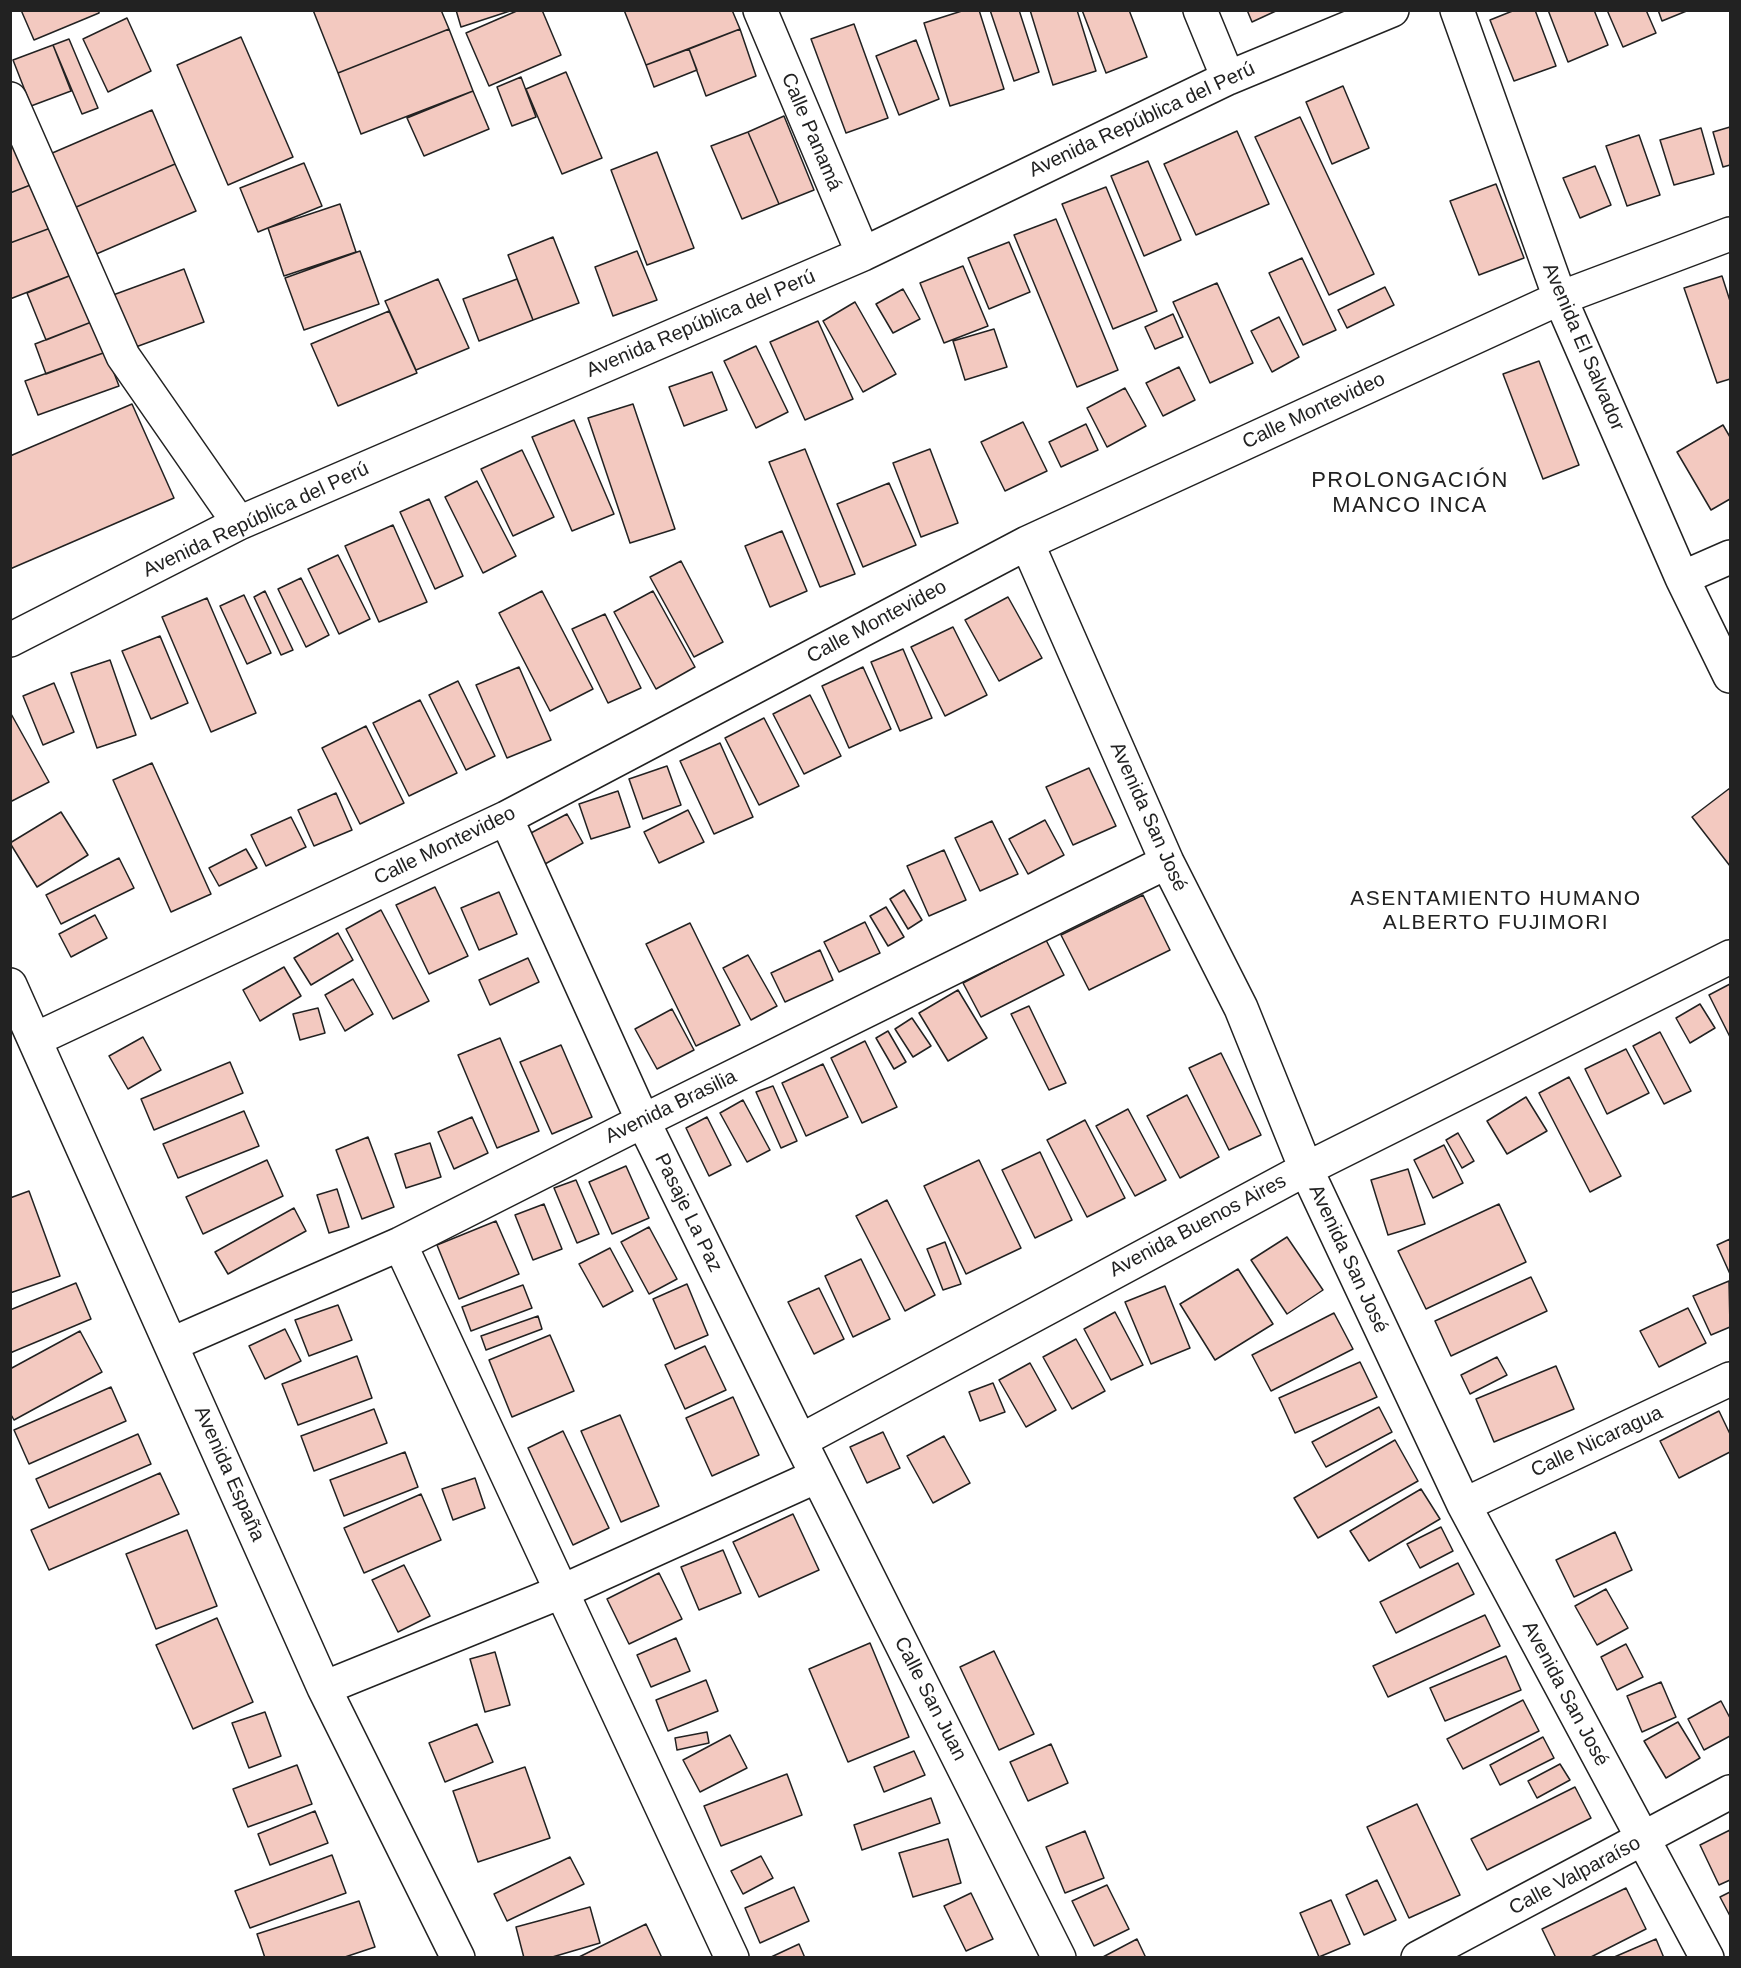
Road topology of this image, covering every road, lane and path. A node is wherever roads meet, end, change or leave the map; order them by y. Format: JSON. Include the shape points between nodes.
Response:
{"nodes":[{"id":1,"x":760,"y":10,"type":"edge"},
{"id":2,"x":1200,"y":10,"type":"edge"},
{"id":3,"x":1392,"y":10,"type":"edge"},
{"id":4,"x":1457,"y":10,"type":"edge"},
{"id":5,"x":1228,"y":78,"type":"junction"},
{"id":6,"x":10,"y":99,"type":"edge"},
{"id":7,"x":1731,"y":234,"type":"edge"},
{"id":8,"x":863,"y":254,"type":"junction"},
{"id":9,"x":1560,"y":298,"type":"junction"},
{"id":10,"x":239,"y":523,"type":"junction"},
{"id":11,"x":1027,"y":543,"type":"junction"},
{"id":12,"x":1731,"y":557,"type":"edge"},
{"id":13,"x":1682,"y":578,"type":"junction"},
{"id":14,"x":10,"y":640,"type":"edge"},
{"id":15,"x":1731,"y":676,"type":"edge"},
{"id":16,"x":506,"y":818,"type":"junction"},
{"id":17,"x":1167,"y":862,"type":"junction"},
{"id":18,"x":1731,"y":957,"type":"edge"},
{"id":19,"x":10,"y":985,"type":"edge"},
{"id":20,"x":36,"y":1039,"type":"junction"},
{"id":21,"x":643,"y":1120,"type":"junction"},
{"id":22,"x":1306,"y":1169,"type":"junction"},
{"id":23,"x":400,"y":1244,"type":"junction"},
{"id":24,"x":172,"y":1344,"type":"junction"},
{"id":25,"x":1731,"y":1379,"type":"edge"},
{"id":26,"x":800,"y":1442,"type":"junction"},
{"id":27,"x":817,"y":1476,"type":"junction"},
{"id":28,"x":1464,"y":1505,"type":"junction"},
{"id":29,"x":563,"y":1591,"type":"junction"},
{"id":30,"x":324,"y":1688,"type":"junction"},
{"id":31,"x":1731,"y":1792,"type":"edge"},
{"id":32,"x":1644,"y":1840,"type":"junction"},
{"id":33,"x":458,"y":1958,"type":"edge"},
{"id":34,"x":732,"y":1958,"type":"edge"},
{"id":35,"x":1059,"y":1958,"type":"edge"},
{"id":36,"x":1418,"y":1958,"type":"edge"},
{"id":37,"x":1707,"y":1958,"type":"edge"}],
"edges":[{"from":1,"to":8,"type":"street","name":"Calle Panamá"},
{"from":2,"to":5,"type":"street"},
{"from":3,"to":5,"type":"street","name":"Avenida República del Perú"},
{"from":4,"to":9,"type":"street","name":"Avenida El Salvador"},
{"from":5,"to":8,"type":"street","name":"Avenida República del Perú"},
{"from":6,"to":10,"type":"street","via":[[123,356]]},
{"from":7,"to":9,"type":"street","name":"Calle Montevideo"},
{"from":8,"to":10,"type":"street","name":"Avenida República del Perú"},
{"from":9,"to":11,"type":"street","name":"Calle Montevideo"},
{"from":9,"to":13,"type":"street","name":"Avenida El Salvador"},
{"from":10,"to":14,"type":"street","name":"Avenida República del Perú"},
{"from":11,"to":16,"type":"street","name":"Calle Montevideo"},
{"from":11,"to":17,"type":"street","name":"Avenida San José"},
{"from":12,"to":13,"type":"street"},
{"from":13,"to":15,"type":"street","name":"Avenida El Salvador"},
{"from":16,"to":20,"type":"street","name":"Calle Montevideo"},
{"from":16,"to":21,"type":"street","name":"Pasaje La Paz"},
{"from":17,"to":21,"type":"street","name":"Avenida Brasilia"},
{"from":17,"to":22,"type":"street","name":"Avenida San José","via":[[1241,1008]]},
{"from":18,"to":22,"type":"street","name":"Avenida Buenos Aires"},
{"from":19,"to":20,"type":"street","name":"Avenida España"},
{"from":20,"to":24,"type":"street","name":"Avenida España"},
{"from":21,"to":23,"type":"street","name":"Avenida Brasilia"},
{"from":21,"to":26,"type":"street","name":"Pasaje La Paz"},
{"from":22,"to":26,"type":"street","name":"Avenida Buenos Aires"},
{"from":22,"to":28,"type":"street","name":"Avenida San José"},
{"from":23,"to":24,"type":"street","name":"Avenida Brasilia"},
{"from":23,"to":29,"type":"street"},
{"from":24,"to":30,"type":"street","name":"Avenida España"},
{"from":25,"to":28,"type":"street","name":"Calle Nicaragua"},
{"from":26,"to":27,"type":"street","name":"Calle San Juan"},
{"from":27,"to":29,"type":"street"},
{"from":27,"to":35,"type":"street","name":"Calle San Juan"},
{"from":28,"to":32,"type":"street","name":"Avenida San José"},
{"from":29,"to":30,"type":"street"},
{"from":29,"to":34,"type":"street"},
{"from":30,"to":33,"type":"street","name":"Avenida España"},
{"from":31,"to":32,"type":"street","name":"Calle Valparaíso"},
{"from":32,"to":36,"type":"street","name":"Calle Valparaíso"},
{"from":32,"to":37,"type":"street","name":"Avenida San José"}]}
